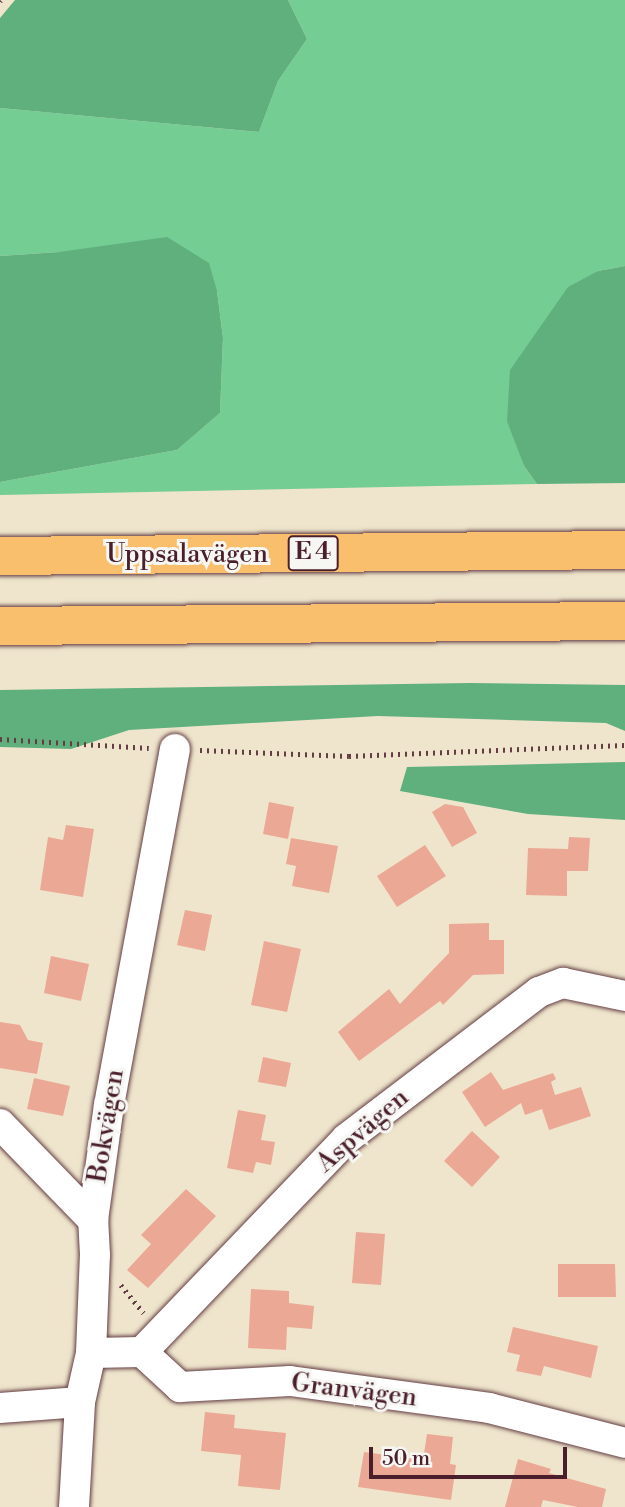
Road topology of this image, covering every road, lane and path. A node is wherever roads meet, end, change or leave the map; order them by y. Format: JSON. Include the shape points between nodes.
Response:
{"nodes":[{"id":1,"x":625,"y":550,"type":"edge"},
{"id":2,"x":0,"y":556,"type":"edge"},
{"id":3,"x":625,"y":621,"type":"edge"},
{"id":4,"x":0,"y":626,"type":"edge"},
{"id":5,"x":0,"y":739,"type":"edge"},
{"id":6,"x":625,"y":746,"type":"edge"},
{"id":7,"x":175,"y":749,"type":"junction"},
{"id":8,"x":625,"y":996,"type":"edge"},
{"id":9,"x":0,"y":1124,"type":"edge"},
{"id":10,"x":93,"y":1220,"type":"junction"},
{"id":11,"x":95,"y":1255,"type":"junction"},
{"id":12,"x":151,"y":1342,"type":"junction"},
{"id":13,"x":91,"y":1353,"type":"junction"},
{"id":14,"x":80,"y":1402,"type":"junction"},
{"id":15,"x":0,"y":1408,"type":"edge"},
{"id":16,"x":625,"y":1443,"type":"edge"},
{"id":17,"x":75,"y":1507,"type":"edge"}],
"edges":[{"from":1,"to":2,"type":"highway","name":"Uppsalavägen","number":"E 4"},
{"from":3,"to":4,"type":"highway"},
{"from":5,"to":7,"type":"path"},
{"from":6,"to":7,"type":"path","via":[[349,756]]},
{"from":7,"to":10,"type":"street","name":"Bokvägen","via":[[109,1105]]},
{"from":8,"to":12,"type":"street","name":"Aspvägen","via":[[563,983],[539,992],[346,1139]]},
{"from":9,"to":10,"type":"street"},
{"from":10,"to":11,"type":"street","name":"Bokvägen"},
{"from":11,"to":12,"type":"path"},
{"from":11,"to":13,"type":"street","name":"Bokvägen"},
{"from":12,"to":13,"type":"street"},
{"from":12,"to":16,"type":"street","name":"Granvägen","via":[[180,1387],[290,1381],[489,1408]]},
{"from":13,"to":14,"type":"street","name":"Bokvägen"},
{"from":14,"to":15,"type":"street"},
{"from":14,"to":17,"type":"street","name":"Bokvägen"}]}
